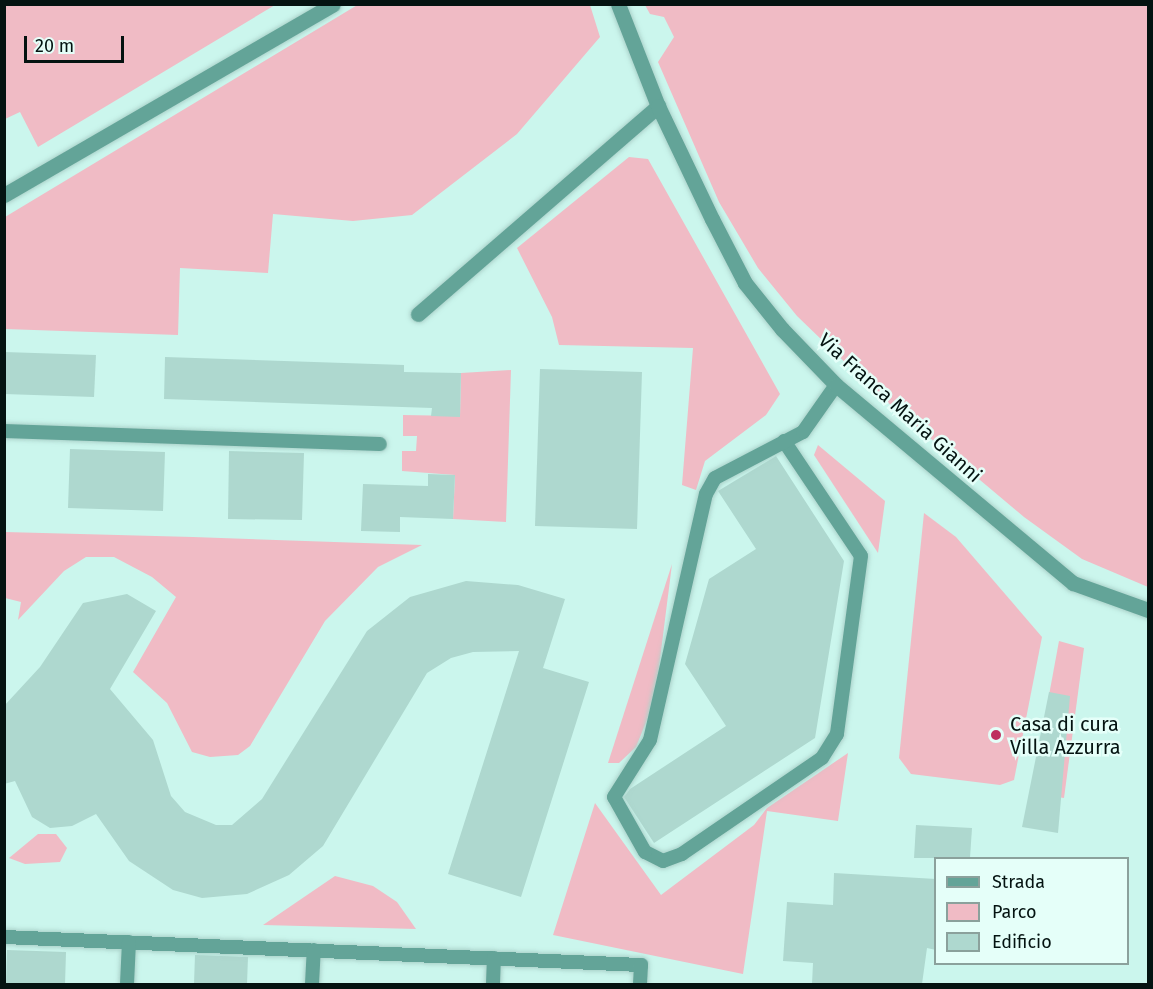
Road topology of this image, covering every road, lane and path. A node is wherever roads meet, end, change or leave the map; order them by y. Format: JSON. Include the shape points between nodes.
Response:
{"nodes":[{"id":1,"x":333,"y":4,"type":"edge"},
{"id":2,"x":618,"y":4,"type":"edge"},
{"id":3,"x":658,"y":106,"type":"junction"},
{"id":4,"x":4,"y":195,"type":"edge"},
{"id":5,"x":418,"y":314,"type":"dead end"},
{"id":6,"x":836,"y":385,"type":"junction"},
{"id":7,"x":4,"y":431,"type":"edge"},
{"id":8,"x":784,"y":441,"type":"junction"},
{"id":9,"x":380,"y":444,"type":"dead end"},
{"id":10,"x":1149,"y":610,"type":"edge"},
{"id":11,"x":4,"y":937,"type":"edge"},
{"id":12,"x":129,"y":942,"type":"junction"},
{"id":13,"x":314,"y":950,"type":"junction"},
{"id":14,"x":494,"y":958,"type":"junction"},
{"id":15,"x":127,"y":984,"type":"edge"},
{"id":16,"x":312,"y":984,"type":"edge"},
{"id":17,"x":493,"y":984,"type":"edge"},
{"id":18,"x":640,"y":984,"type":"edge"}],
"edges":[{"from":1,"to":4,"type":"street"},
{"from":2,"to":3,"type":"street","name":"Via Franca Maria Gianni"},
{"from":3,"to":5,"type":"street"},
{"from":3,"to":6,"type":"street","name":"Via Franca Maria Gianni","via":[[745,283]]},
{"from":6,"to":8,"type":"lane","via":[[803,432]]},
{"from":6,"to":10,"type":"street","name":"Via Franca Maria Gianni","via":[[1073,583]]},
{"from":7,"to":9,"type":"lane"},
{"from":8,"to":8,"type":"lane","via":[[710,485],[650,740],[614,797],[645,852],[663,861],[682,854],[822,758],[837,734],[861,556]]},
{"from":11,"to":12,"type":"lane"},
{"from":12,"to":13,"type":"lane"},
{"from":12,"to":15,"type":"lane"},
{"from":13,"to":14,"type":"lane"},
{"from":13,"to":16,"type":"lane"},
{"from":14,"to":17,"type":"lane"},
{"from":14,"to":18,"type":"lane","via":[[641,965]]}]}
